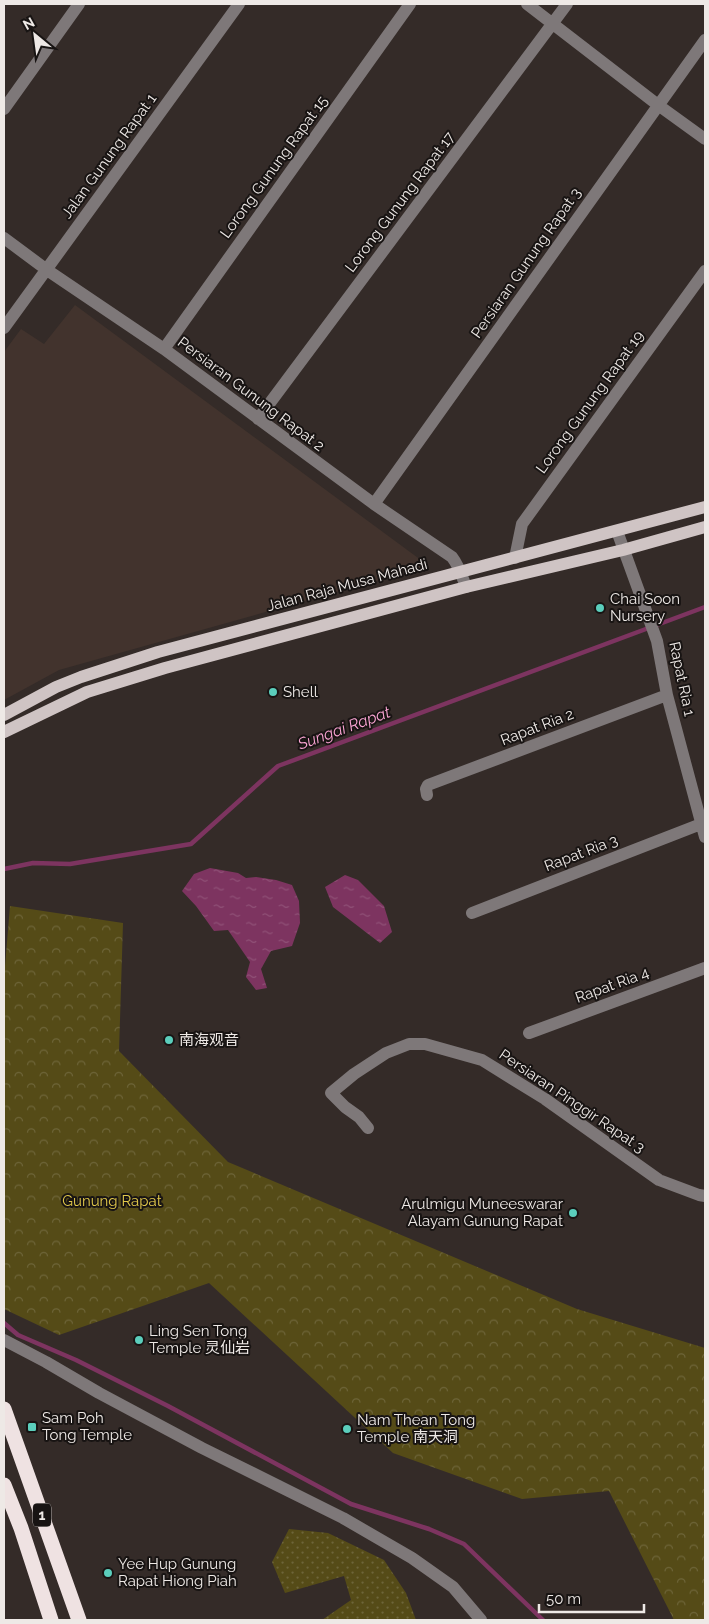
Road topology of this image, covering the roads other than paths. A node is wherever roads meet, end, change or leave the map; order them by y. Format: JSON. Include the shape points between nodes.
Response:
{"nodes":[{"id":1,"x":79,"y":4,"type":"edge"},
{"id":2,"x":239,"y":4,"type":"edge"},
{"id":3,"x":410,"y":4,"type":"edge"},
{"id":4,"x":527,"y":4,"type":"edge"},
{"id":5,"x":567,"y":4,"type":"edge"},
{"id":6,"x":553,"y":23,"type":"junction"},
{"id":7,"x":705,"y":40,"type":"edge"},
{"id":8,"x":658,"y":105,"type":"junction"},
{"id":9,"x":4,"y":109,"type":"edge"},
{"id":10,"x":705,"y":139,"type":"edge"},
{"id":11,"x":4,"y":238,"type":"edge"},
{"id":12,"x":47,"y":270,"type":"junction"},
{"id":13,"x":705,"y":271,"type":"edge"},
{"id":14,"x":4,"y":328,"type":"edge"},
{"id":15,"x":164,"y":349,"type":"junction"},
{"id":16,"x":258,"y":419,"type":"junction"},
{"id":17,"x":374,"y":504,"type":"junction"},
{"id":18,"x":705,"y":506,"type":"edge"},
{"id":19,"x":705,"y":527,"type":"edge"},
{"id":20,"x":617,"y":531,"type":"junction"},
{"id":21,"x":623,"y":550,"type":"junction"},
{"id":22,"x":515,"y":558,"type":"junction"},
{"id":23,"x":461,"y":571,"type":"junction"},
{"id":24,"x":466,"y":587,"type":"junction"},
{"id":25,"x":667,"y":695,"type":"junction"},
{"id":26,"x":4,"y":715,"type":"edge"},
{"id":27,"x":4,"y":732,"type":"edge"},
{"id":28,"x":428,"y":795,"type":"dead end"},
{"id":29,"x":701,"y":824,"type":"junction"},
{"id":30,"x":705,"y":837,"type":"edge"},
{"id":31,"x":472,"y":913,"type":"dead end"},
{"id":32,"x":705,"y":968,"type":"edge"},
{"id":33,"x":530,"y":1033,"type":"dead end"},
{"id":34,"x":368,"y":1128,"type":"dead end"},
{"id":35,"x":705,"y":1196,"type":"edge"},
{"id":36,"x":4,"y":1340,"type":"edge"},
{"id":37,"x":4,"y":1410,"type":"edge"},
{"id":38,"x":4,"y":1485,"type":"edge"},
{"id":39,"x":51,"y":1620,"type":"edge"},
{"id":40,"x":79,"y":1620,"type":"edge"},
{"id":41,"x":481,"y":1620,"type":"edge"}],
"edges":[{"from":1,"to":9,"type":"street"},
{"from":2,"to":12,"type":"street","name":"Jalan Gunung Rapat 1"},
{"from":3,"to":15,"type":"street","name":"Lorong Gunung Rapat 15"},
{"from":4,"to":6,"type":"street"},
{"from":5,"to":6,"type":"street","name":"Lorong Gunung Rapat 17"},
{"from":6,"to":8,"type":"street"},
{"from":6,"to":16,"type":"street","name":"Lorong Gunung Rapat 17"},
{"from":7,"to":8,"type":"street","name":"Persiaran Gunung Rapat 3"},
{"from":8,"to":10,"type":"street"},
{"from":8,"to":17,"type":"street","name":"Persiaran Gunung Rapat 3"},
{"from":11,"to":12,"type":"street","name":"Persiaran Gunung Rapat 2"},
{"from":12,"to":14,"type":"street","name":"Jalan Gunung Rapat 1"},
{"from":12,"to":15,"type":"street","name":"Persiaran Gunung Rapat 2"},
{"from":13,"to":22,"type":"street","name":"Lorong Gunung Rapat 19","via":[[522,524]]},
{"from":15,"to":16,"type":"street","name":"Persiaran Gunung Rapat 2"},
{"from":16,"to":17,"type":"street","name":"Persiaran Gunung Rapat 2"},
{"from":17,"to":23,"type":"street","name":"Persiaran Gunung Rapat 2","via":[[452,557]]},
{"from":18,"to":20,"type":"main road","name":"Jalan Raja Musa Mahadi"},
{"from":19,"to":21,"type":"main road"},
{"from":20,"to":21,"type":"street","name":"Rapat Ria 1"},
{"from":20,"to":22,"type":"main road","name":"Jalan Raja Musa Mahadi"},
{"from":21,"to":24,"type":"main road"},
{"from":21,"to":25,"type":"street","name":"Rapat Ria 1","via":[[657,641]]},
{"from":22,"to":23,"type":"main road","name":"Jalan Raja Musa Mahadi"},
{"from":23,"to":24,"type":"street","name":"Persiaran Gunung Rapat 2"},
{"from":23,"to":26,"type":"main road","name":"Jalan Raja Musa Mahadi","via":[[146,656],[80,677]]},
{"from":24,"to":27,"type":"main road","via":[[87,692]]},
{"from":25,"to":28,"type":"street","name":"Rapat Ria 2","via":[[428,785]]},
{"from":25,"to":29,"type":"street","name":"Rapat Ria 1"},
{"from":29,"to":30,"type":"street","name":"Rapat Ria 1"},
{"from":29,"to":31,"type":"street","name":"Rapat Ria 3"},
{"from":32,"to":33,"type":"street","name":"Rapat Ria 4"},
{"from":34,"to":35,"type":"street","name":"Persiaran Pinggir Rapat 3","via":[[332,1093],[386,1053],[409,1044],[425,1044],[482,1060],[545,1099],[659,1180]]},
{"from":36,"to":41,"type":"street","via":[[99,1394],[343,1518],[412,1558],[453,1587]]},
{"from":37,"to":40,"type":"highway","number":"1"},
{"from":38,"to":39,"type":"highway","number":"1"}]}
